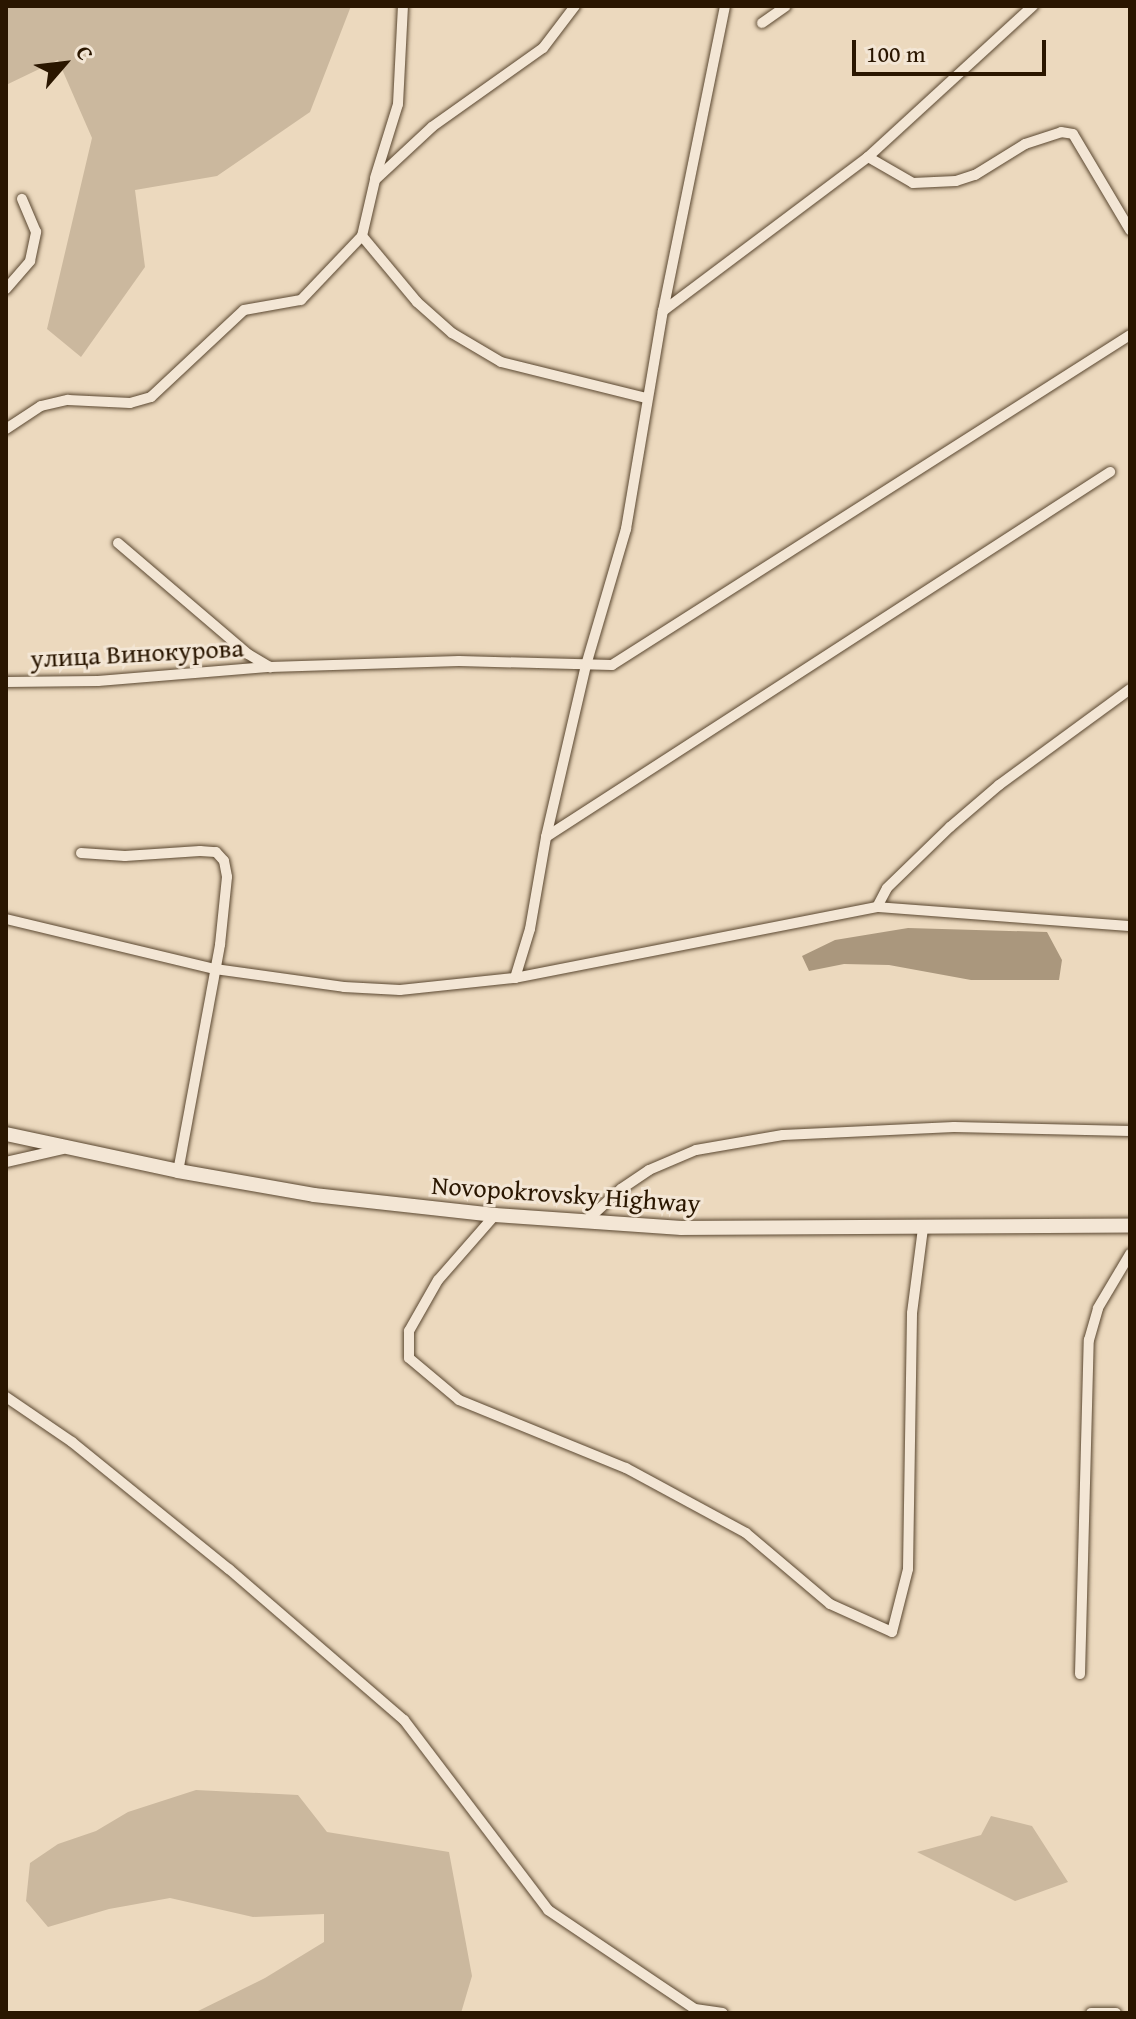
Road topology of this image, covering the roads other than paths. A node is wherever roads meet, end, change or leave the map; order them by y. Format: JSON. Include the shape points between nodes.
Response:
{"nodes":[{"id":1,"x":403,"y":6,"type":"edge"},
{"id":2,"x":575,"y":6,"type":"edge"},
{"id":3,"x":725,"y":6,"type":"edge"},
{"id":4,"x":786,"y":6,"type":"edge"},
{"id":5,"x":1033,"y":6,"type":"edge"},
{"id":6,"x":762,"y":23,"type":"dead end"},
{"id":7,"x":868,"y":157,"type":"junction"},
{"id":8,"x":375,"y":180,"type":"junction"},
{"id":9,"x":22,"y":199,"type":"dead end"},
{"id":10,"x":1130,"y":230,"type":"edge"},
{"id":11,"x":362,"y":236,"type":"junction"},
{"id":12,"x":6,"y":289,"type":"edge"},
{"id":13,"x":663,"y":311,"type":"junction"},
{"id":14,"x":1130,"y":335,"type":"edge"},
{"id":15,"x":647,"y":398,"type":"junction"},
{"id":16,"x":6,"y":429,"type":"edge"},
{"id":17,"x":1110,"y":472,"type":"dead end"},
{"id":18,"x":118,"y":543,"type":"dead end"},
{"id":19,"x":586,"y":665,"type":"junction"},
{"id":20,"x":270,"y":667,"type":"junction"},
{"id":21,"x":6,"y":682,"type":"edge"},
{"id":22,"x":1130,"y":689,"type":"edge"},
{"id":23,"x":546,"y":837,"type":"junction"},
{"id":24,"x":81,"y":853,"type":"dead end"},
{"id":25,"x":877,"y":907,"type":"junction"},
{"id":26,"x":6,"y":919,"type":"edge"},
{"id":27,"x":1130,"y":926,"type":"edge"},
{"id":28,"x":215,"y":969,"type":"junction"},
{"id":29,"x":515,"y":978,"type":"junction"},
{"id":30,"x":1130,"y":1131,"type":"edge"},
{"id":31,"x":6,"y":1134,"type":"edge"},
{"id":32,"x":69,"y":1147,"type":"junction"},
{"id":33,"x":6,"y":1162,"type":"edge"},
{"id":34,"x":178,"y":1171,"type":"junction"},
{"id":35,"x":495,"y":1215,"type":"junction"},
{"id":36,"x":585,"y":1222,"type":"junction"},
{"id":37,"x":1130,"y":1226,"type":"edge"},
{"id":38,"x":923,"y":1228,"type":"junction"},
{"id":39,"x":1130,"y":1254,"type":"edge"},
{"id":40,"x":6,"y":1397,"type":"edge"},
{"id":41,"x":1080,"y":1674,"type":"dead end"},
{"id":42,"x":723,"y":2013,"type":"edge"},
{"id":43,"x":1091,"y":2013,"type":"edge"},
{"id":44,"x":1116,"y":2013,"type":"edge"}],
"edges":[{"from":1,"to":8,"type":"street","via":[[398,104]]},
{"from":2,"to":8,"type":"street","via":[[543,48],[432,127]]},
{"from":3,"to":13,"type":"street"},
{"from":4,"to":6,"type":"street"},
{"from":5,"to":7,"type":"street"},
{"from":7,"to":10,"type":"street","via":[[913,183],[956,181],[1025,144],[1061,132],[1073,134]]},
{"from":7,"to":13,"type":"street"},
{"from":8,"to":11,"type":"street"},
{"from":9,"to":12,"type":"street","via":[[36,232],[30,261]]},
{"from":11,"to":15,"type":"street","via":[[417,302],[452,333],[501,362]]},
{"from":11,"to":16,"type":"street","via":[[301,300],[244,310],[151,397],[130,403],[68,400],[41,406]]},
{"from":13,"to":15,"type":"street"},
{"from":14,"to":19,"type":"street","name":"улица Винокурова","via":[[628,659]]},
{"from":15,"to":19,"type":"street","via":[[621,554]]},
{"from":17,"to":23,"type":"street"},
{"from":18,"to":20,"type":"street"},
{"from":19,"to":20,"type":"street","name":"улица Винокурова","via":[[459,661]]},
{"from":19,"to":23,"type":"street"},
{"from":20,"to":21,"type":"street","name":"улица Винокурова","via":[[98,681]]},
{"from":22,"to":25,"type":"street","via":[[950,827],[887,888]]},
{"from":23,"to":29,"type":"street","via":[[530,929]]},
{"from":24,"to":28,"type":"street","via":[[216,852],[227,877]]},
{"from":25,"to":27,"type":"street"},
{"from":25,"to":29,"type":"street"},
{"from":26,"to":28,"type":"street"},
{"from":28,"to":29,"type":"street","via":[[400,990]]},
{"from":28,"to":34,"type":"street"},
{"from":30,"to":36,"type":"street","via":[[954,1127],[769,1138],[696,1150],[649,1170]]},
{"from":31,"to":32,"type":"main road","name":"Novopokrovsky Highway"},
{"from":32,"to":33,"type":"street"},
{"from":32,"to":34,"type":"main road","name":"Novopokrovsky Highway"},
{"from":34,"to":35,"type":"main road","name":"Novopokrovsky Highway","via":[[314,1195]]},
{"from":35,"to":36,"type":"main road","name":"Novopokrovsky Highway"},
{"from":35,"to":38,"type":"street","via":[[438,1280],[409,1331],[409,1358],[459,1400],[626,1468],[746,1533],[830,1604],[892,1632],[908,1569],[912,1313]]},
{"from":36,"to":38,"type":"main road","name":"Novopokrovsky Highway","via":[[682,1228]]},
{"from":37,"to":38,"type":"main road","name":"Novopokrovsky Highway"},
{"from":39,"to":41,"type":"street","via":[[1098,1308],[1089,1340]]},
{"from":40,"to":42,"type":"street","via":[[72,1442],[229,1569],[404,1720],[548,1910],[695,2009]]},
{"from":43,"to":44,"type":"street"}]}
